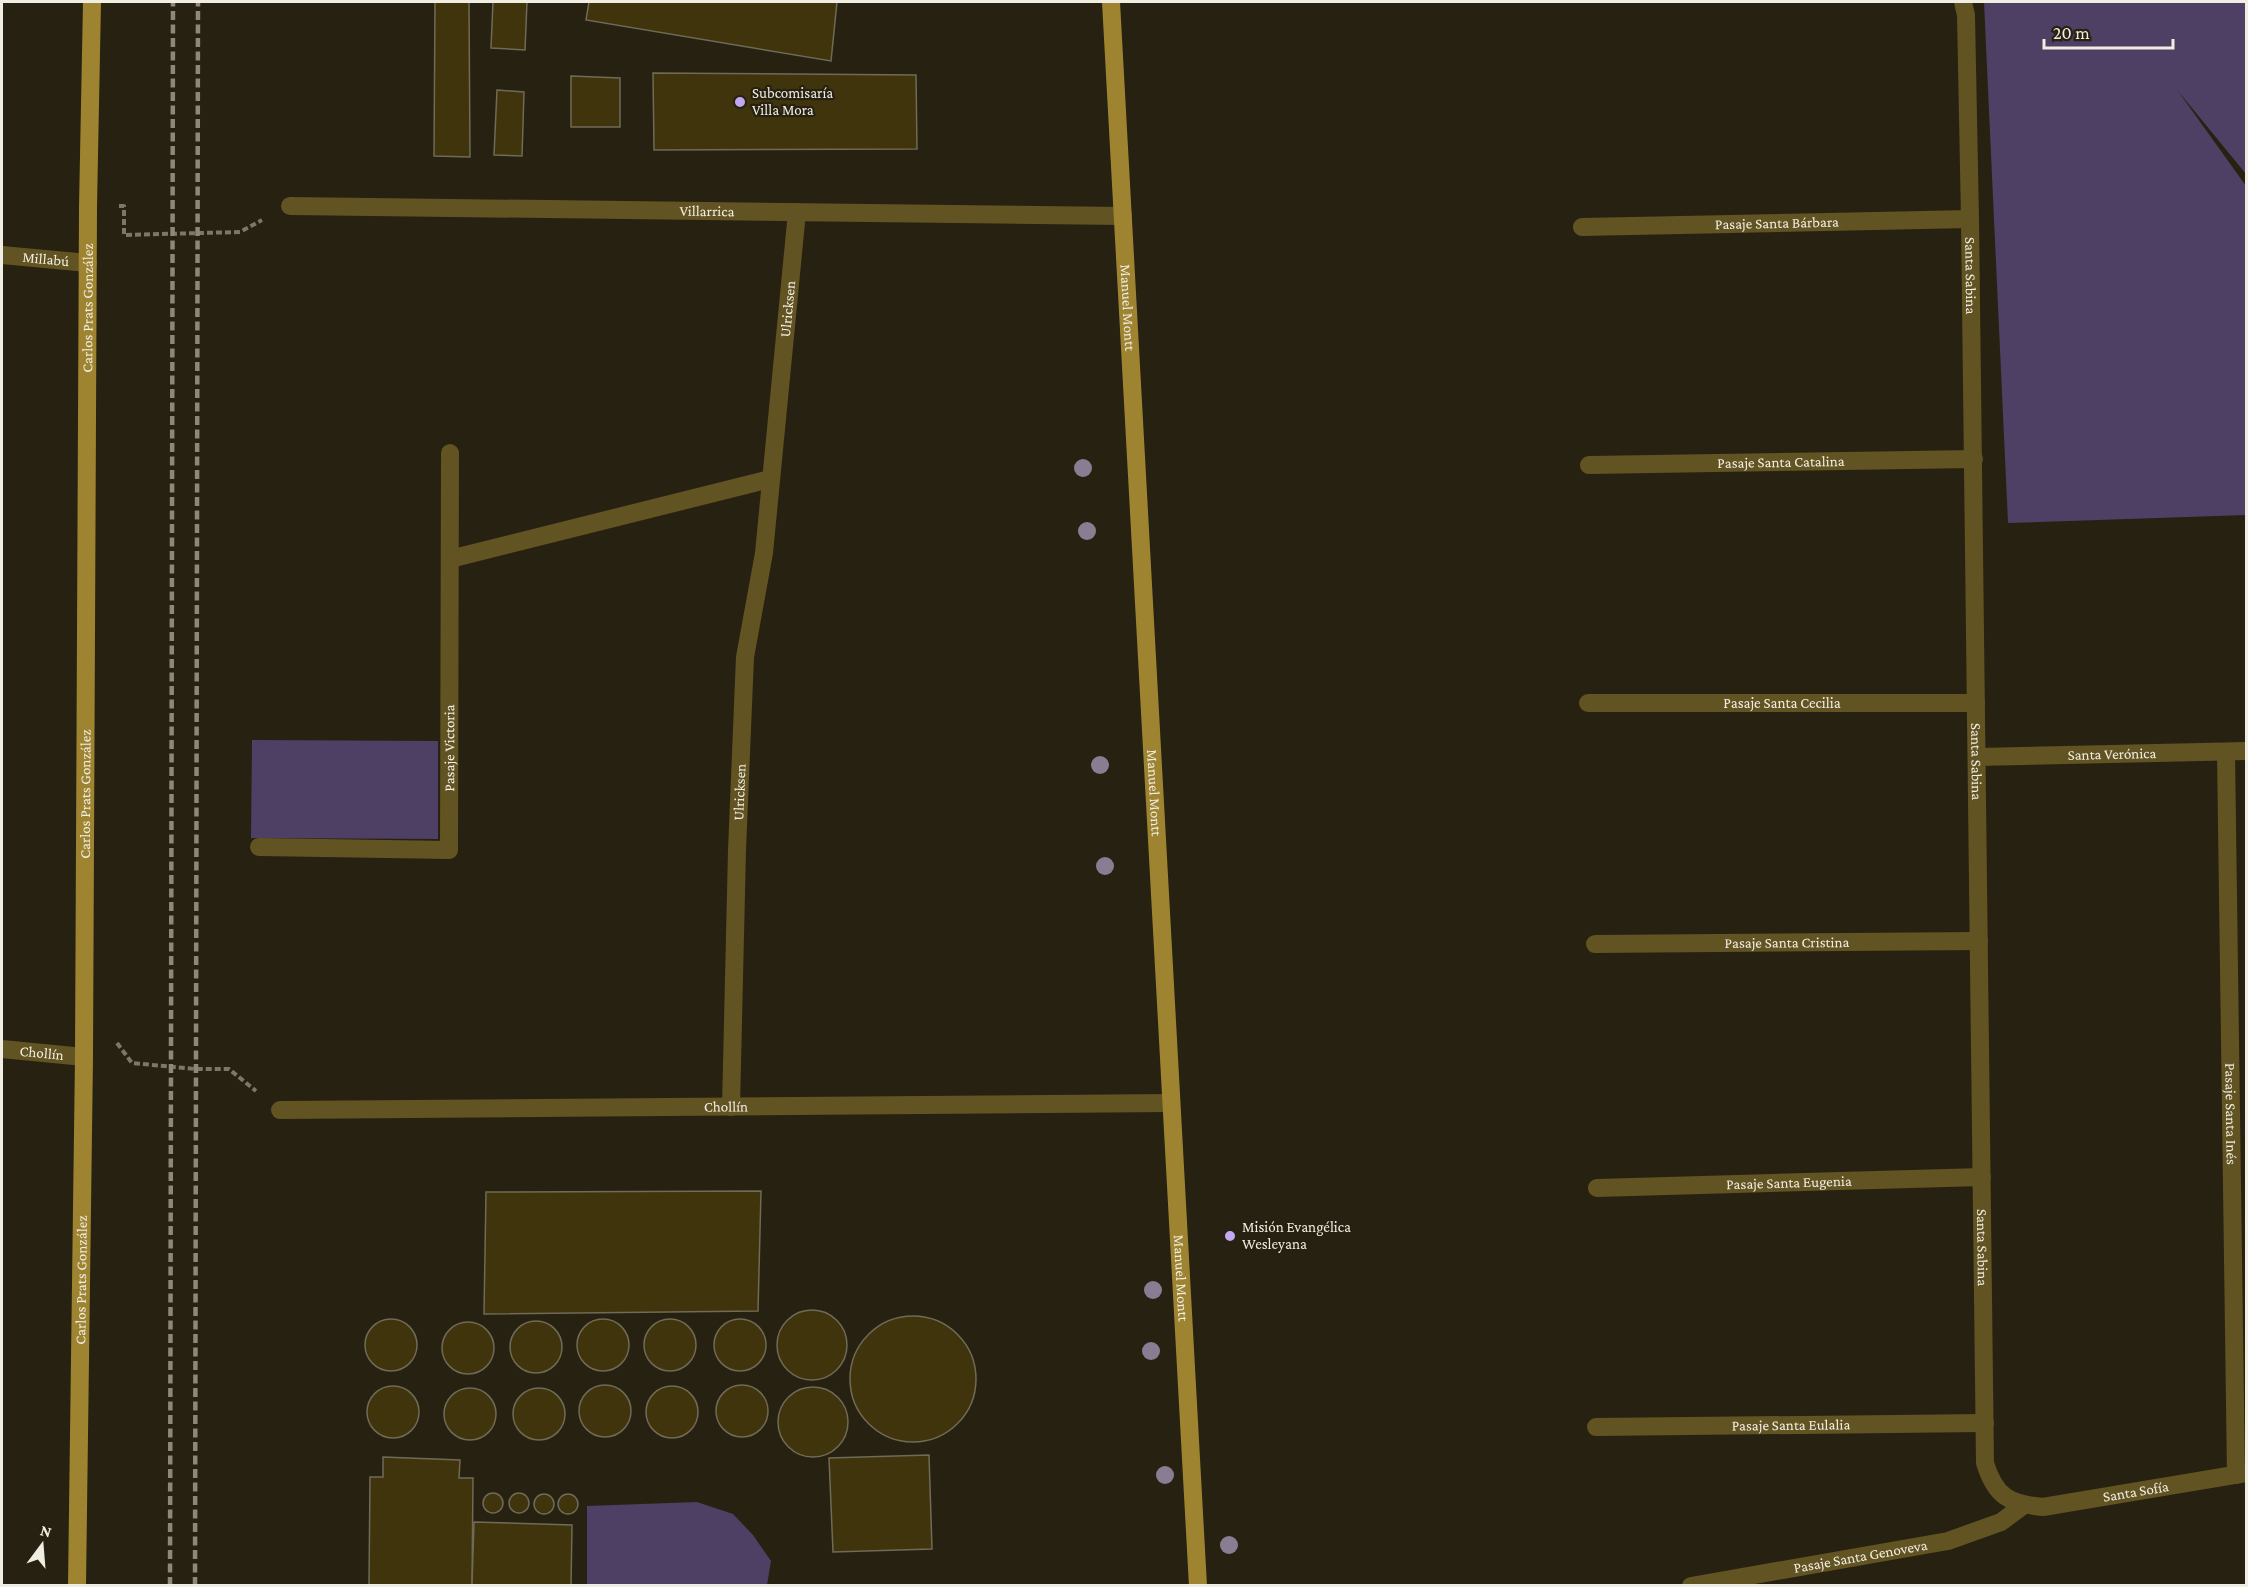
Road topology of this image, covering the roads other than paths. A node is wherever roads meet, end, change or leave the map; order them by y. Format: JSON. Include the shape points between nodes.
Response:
{"nodes":[{"id":1,"x":92,"y":2,"type":"edge"},
{"id":2,"x":1111,"y":2,"type":"edge"},
{"id":3,"x":1964,"y":2,"type":"edge"},
{"id":4,"x":290,"y":206,"type":"road end"},
{"id":5,"x":797,"y":212,"type":"junction"},
{"id":6,"x":1123,"y":216,"type":"junction"},
{"id":7,"x":1970,"y":219,"type":"junction"},
{"id":8,"x":1582,"y":227,"type":"dead end"},
{"id":9,"x":2,"y":255,"type":"edge"},
{"id":10,"x":88,"y":263,"type":"junction"},
{"id":11,"x":450,"y":453,"type":"dead end"},
{"id":12,"x":1974,"y":459,"type":"junction"},
{"id":13,"x":1589,"y":465,"type":"dead end"},
{"id":14,"x":770,"y":479,"type":"junction"},
{"id":15,"x":450,"y":559,"type":"junction"},
{"id":16,"x":1588,"y":703,"type":"dead end"},
{"id":17,"x":1976,"y":703,"type":"junction"},
{"id":18,"x":2247,"y":751,"type":"edge"},
{"id":19,"x":2226,"y":752,"type":"junction"},
{"id":20,"x":1977,"y":757,"type":"junction"},
{"id":21,"x":258,"y":847,"type":"dead end"},
{"id":22,"x":1979,"y":941,"type":"junction"},
{"id":23,"x":1595,"y":944,"type":"dead end"},
{"id":24,"x":2,"y":1049,"type":"edge"},
{"id":25,"x":84,"y":1058,"type":"junction"},
{"id":26,"x":1171,"y":1103,"type":"junction"},
{"id":27,"x":731,"y":1107,"type":"junction"},
{"id":28,"x":280,"y":1110,"type":"road end"},
{"id":29,"x":1982,"y":1177,"type":"junction"},
{"id":30,"x":1597,"y":1188,"type":"dead end"},
{"id":31,"x":1984,"y":1423,"type":"junction"},
{"id":32,"x":1596,"y":1427,"type":"dead end"},
{"id":33,"x":2241,"y":1474,"type":"edge"},
{"id":34,"x":2024,"y":1505,"type":"junction"},
{"id":35,"x":77,"y":1586,"type":"edge"},
{"id":36,"x":1198,"y":1586,"type":"edge"},
{"id":37,"x":1691,"y":1586,"type":"edge"}],
"edges":[{"from":1,"to":10,"type":"main road","name":"Carlos Prats González"},
{"from":2,"to":6,"type":"main road","name":"Manuel Montt"},
{"from":3,"to":7,"type":"street","name":"Santa Sabina"},
{"from":4,"to":5,"type":"street","name":"Villarrica"},
{"from":5,"to":6,"type":"street","name":"Villarrica"},
{"from":5,"to":14,"type":"street","name":"Ulricksen"},
{"from":6,"to":26,"type":"main road","name":"Manuel Montt"},
{"from":7,"to":8,"type":"street","name":"Pasaje Santa Bárbara"},
{"from":7,"to":12,"type":"street","name":"Santa Sabina"},
{"from":9,"to":10,"type":"street","name":"Millabú"},
{"from":10,"to":25,"type":"main road","name":"Carlos Prats González"},
{"from":11,"to":15,"type":"street","name":"Pasaje Victoria"},
{"from":12,"to":13,"type":"street","name":"Pasaje Santa Catalina"},
{"from":12,"to":17,"type":"street","name":"Santa Sabina"},
{"from":14,"to":15,"type":"street"},
{"from":14,"to":27,"type":"street","name":"Ulricksen","via":[[764,553],[745,657]]},
{"from":15,"to":21,"type":"street","name":"Pasaje Victoria","via":[[449,850]]},
{"from":16,"to":17,"type":"street","name":"Pasaje Santa Cecilia"},
{"from":17,"to":20,"type":"street","name":"Santa Sabina"},
{"from":18,"to":19,"type":"street","name":"Santa Verónica"},
{"from":19,"to":20,"type":"street","name":"Santa Verónica"},
{"from":19,"to":33,"type":"street","name":"Pasaje Santa Inés"},
{"from":20,"to":22,"type":"street","name":"Santa Sabina"},
{"from":22,"to":23,"type":"street","name":"Pasaje Santa Cristina"},
{"from":22,"to":29,"type":"street","name":"Santa Sabina"},
{"from":24,"to":25,"type":"street","name":"Chollín"},
{"from":25,"to":35,"type":"main road","name":"Carlos Prats González"},
{"from":26,"to":27,"type":"street","name":"Chollín"},
{"from":26,"to":36,"type":"main road","name":"Manuel Montt"},
{"from":27,"to":28,"type":"street","name":"Chollín"},
{"from":29,"to":30,"type":"street","name":"Pasaje Santa Eugenia"},
{"from":29,"to":31,"type":"street","name":"Santa Sabina"},
{"from":31,"to":32,"type":"street","name":"Pasaje Santa Eulalia"},
{"from":31,"to":34,"type":"street","name":"Santa Sabina","via":[[1985,1463],[1990,1478],[2010,1501]]},
{"from":33,"to":34,"type":"street","name":"Santa Sofía","via":[[2043,1507]]},
{"from":34,"to":37,"type":"street","name":"Pasaje Santa Genoveva","via":[[2001,1522],[1948,1541]]}]}
